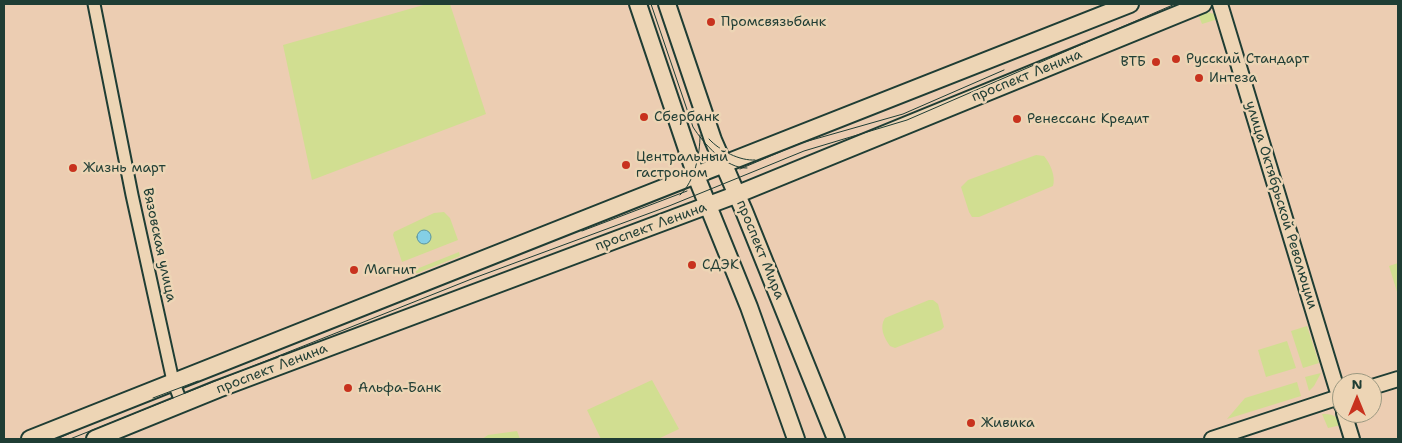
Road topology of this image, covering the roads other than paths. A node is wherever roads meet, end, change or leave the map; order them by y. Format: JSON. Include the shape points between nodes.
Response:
{"nodes":[{"id":1,"x":94,"y":4,"type":"edge"},
{"id":2,"x":638,"y":4,"type":"edge"},
{"id":3,"x":667,"y":4,"type":"edge"},
{"id":4,"x":1130,"y":4,"type":"edge"},
{"id":5,"x":1203,"y":4,"type":"edge"},
{"id":6,"x":1220,"y":4,"type":"edge"},
{"id":7,"x":723,"y":165,"type":"junction"},
{"id":8,"x":696,"y":176,"type":"junction"},
{"id":9,"x":738,"y":194,"type":"junction"},
{"id":10,"x":708,"y":206,"type":"junction"},
{"id":11,"x":1333,"y":373,"type":"edge"},
{"id":12,"x":1398,"y":379,"type":"edge"},
{"id":13,"x":173,"y":381,"type":"junction"},
{"id":14,"x":1382,"y":384,"type":"edge"},
{"id":15,"x":1332,"y":403,"type":"edge"},
{"id":16,"x":182,"y":404,"type":"junction"},
{"id":17,"x":1347,"y":423,"type":"edge"},
{"id":18,"x":30,"y":439,"type":"edge"},
{"id":19,"x":95,"y":439,"type":"edge"},
{"id":20,"x":796,"y":439,"type":"edge"},
{"id":21,"x":836,"y":439,"type":"edge"},
{"id":22,"x":1212,"y":439,"type":"edge"},
{"id":23,"x":1352,"y":439,"type":"edge"}],
"edges":[{"from":1,"to":13,"type":"street","name":"Вязовская улица"},
{"from":2,"to":8,"type":"main road"},
{"from":3,"to":7,"type":"main road","name":"проспект Мира"},
{"from":4,"to":7,"type":"main road","name":"проспект Ленина"},
{"from":5,"to":9,"type":"main road","name":"проспект Ленина"},
{"from":6,"to":11,"type":"street","name":"улица Октябрьской Революции"},
{"from":7,"to":8,"type":"main road","name":"проспект Ленина"},
{"from":7,"to":9,"type":"main road","name":"проспект Мира"},
{"from":8,"to":10,"type":"main road"},
{"from":8,"to":13,"type":"main road","name":"проспект Ленина"},
{"from":9,"to":10,"type":"main road","name":"проспект Ленина"},
{"from":9,"to":21,"type":"main road","name":"проспект Мира"},
{"from":10,"to":16,"type":"main road","name":"проспект Ленина"},
{"from":10,"to":20,"type":"main road"},
{"from":12,"to":14,"type":"street"},
{"from":13,"to":16,"type":"street","name":"Вязовская улица"},
{"from":13,"to":18,"type":"main road","name":"проспект Ленина"},
{"from":15,"to":22,"type":"street"},
{"from":16,"to":19,"type":"main road","name":"проспект Ленина"},
{"from":17,"to":23,"type":"street"}]}
